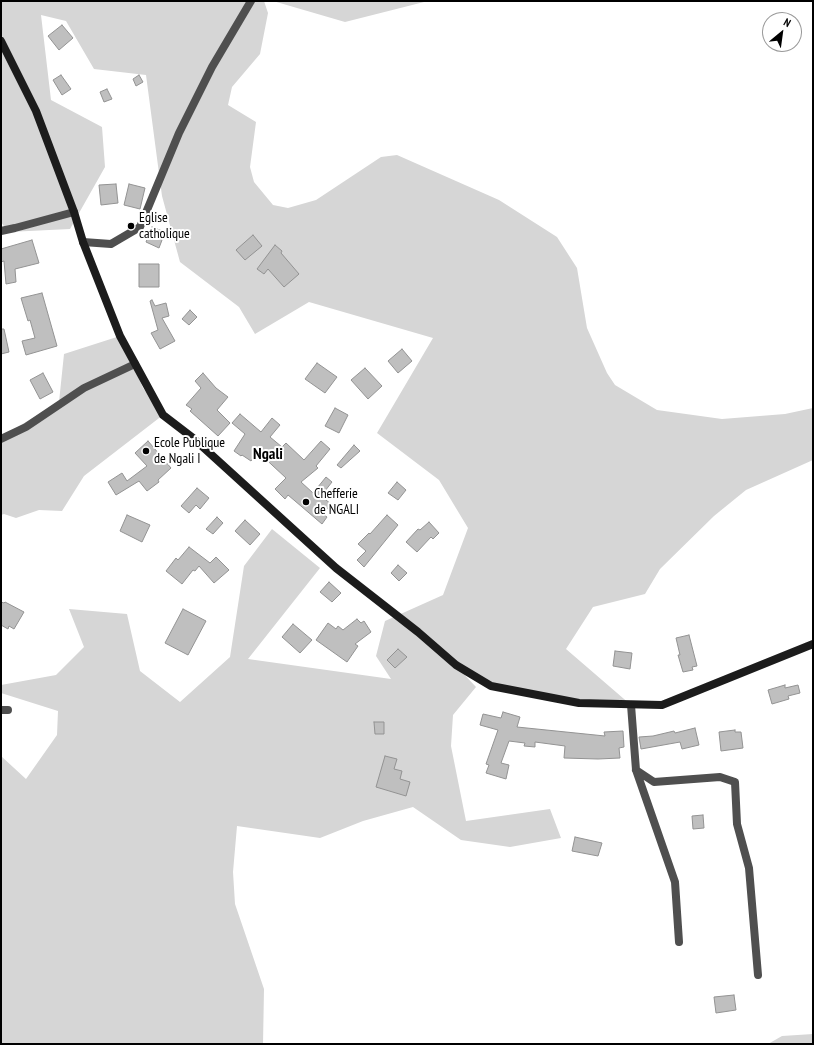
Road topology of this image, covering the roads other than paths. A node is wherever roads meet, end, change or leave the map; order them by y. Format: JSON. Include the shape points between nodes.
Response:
{"nodes":[{"id":1,"x":251,"y":1,"type":"edge"},
{"id":2,"x":1,"y":41,"type":"edge"},
{"id":3,"x":74,"y":212,"type":"junction"},
{"id":4,"x":1,"y":231,"type":"edge"},
{"id":5,"x":83,"y":242,"type":"junction"},
{"id":6,"x":135,"y":364,"type":"junction"},
{"id":7,"x":1,"y":438,"type":"edge"},
{"id":8,"x":813,"y":644,"type":"edge"},
{"id":9,"x":631,"y":705,"type":"junction"},
{"id":10,"x":636,"y":770,"type":"junction"},
{"id":11,"x":679,"y":942,"type":"dead end"},
{"id":12,"x":758,"y":975,"type":"dead end"}],
"edges":[{"from":1,"to":5,"type":"street","via":[[212,67],[178,133],[140,227],[111,244]]},
{"from":2,"to":3,"type":"street","via":[[36,111]]},
{"from":3,"to":4,"type":"street"},
{"from":3,"to":5,"type":"street"},
{"from":5,"to":6,"type":"street","via":[[120,336]]},
{"from":6,"to":7,"type":"street","via":[[84,388],[26,427]]},
{"from":6,"to":9,"type":"street","via":[[163,415],[193,438],[336,568],[456,665],[491,686],[579,703]]},
{"from":8,"to":9,"type":"street","via":[[662,705]]},
{"from":9,"to":10,"type":"street"},
{"from":10,"to":11,"type":"street","via":[[676,882]]},
{"from":10,"to":12,"type":"street","via":[[654,782],[720,777],[735,782],[737,824],[749,868]]}]}
